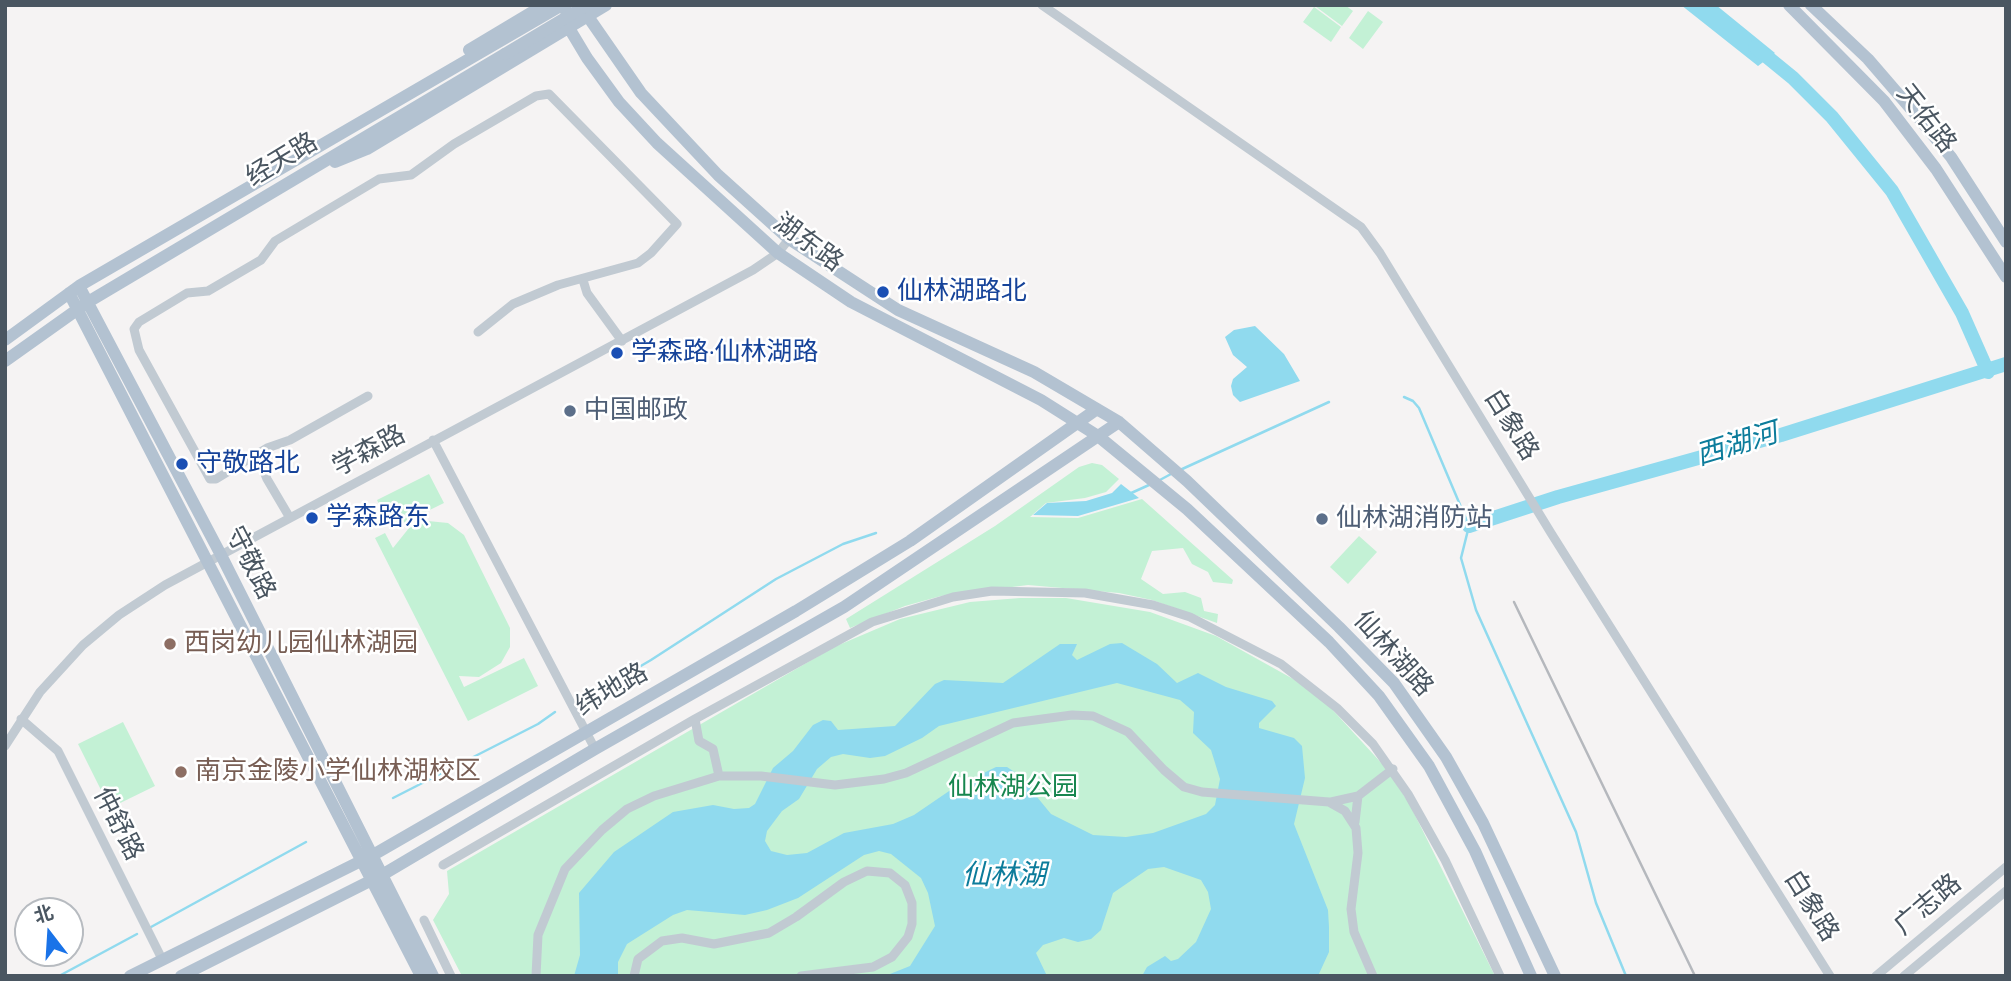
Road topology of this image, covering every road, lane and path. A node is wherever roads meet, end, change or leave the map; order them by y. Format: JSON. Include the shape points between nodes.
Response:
{"nodes":[{"id":1,"x":544,"y":5,"type":"edge"},
{"id":2,"x":563,"y":5,"type":"edge"},
{"id":3,"x":606,"y":5,"type":"edge"},
{"id":4,"x":1042,"y":5,"type":"edge"},
{"id":5,"x":1789,"y":5,"type":"edge"},
{"id":6,"x":1811,"y":5,"type":"edge"},
{"id":7,"x":585,"y":9,"type":"edge"},
{"id":8,"x":569,"y":27,"type":"junction"},
{"id":9,"x":501,"y":49,"type":"junction"},
{"id":10,"x":279,"y":170,"type":"junction"},
{"id":11,"x":289,"y":182,"type":"junction"},
{"id":12,"x":789,"y":239,"type":"junction"},
{"id":13,"x":2006,"y":242,"type":"edge"},
{"id":14,"x":778,"y":253,"type":"junction"},
{"id":15,"x":2006,"y":277,"type":"edge"},
{"id":16,"x":583,"y":279,"type":"junction"},
{"id":17,"x":74,"y":289,"type":"junction"},
{"id":18,"x":83,"y":305,"type":"junction"},
{"id":19,"x":478,"y":332,"type":"dead end"},
{"id":20,"x":5,"y":340,"type":"edge"},
{"id":21,"x":622,"y":341,"type":"junction"},
{"id":22,"x":5,"y":361,"type":"edge"},
{"id":23,"x":368,"y":396,"type":"dead end"},
{"id":24,"x":1097,"y":409,"type":"junction"},
{"id":25,"x":1077,"y":422,"type":"junction"},
{"id":26,"x":1119,"y":422,"type":"junction"},
{"id":27,"x":1098,"y":436,"type":"junction"},
{"id":28,"x":433,"y":440,"type":"junction"},
{"id":29,"x":257,"y":454,"type":"junction"},
{"id":30,"x":290,"y":518,"type":"junction"},
{"id":31,"x":221,"y":555,"type":"junction"},
{"id":32,"x":209,"y":562,"type":"junction"},
{"id":33,"x":21,"y":719,"type":"junction"},
{"id":34,"x":695,"y":719,"type":"junction"},
{"id":35,"x":585,"y":732,"type":"junction"},
{"id":36,"x":5,"y":746,"type":"edge"},
{"id":37,"x":595,"y":749,"type":"junction"},
{"id":38,"x":1446,"y":757,"type":"junction"},
{"id":39,"x":1429,"y":766,"type":"junction"},
{"id":40,"x":1393,"y":769,"type":"junction"},
{"id":41,"x":719,"y":776,"type":"junction"},
{"id":42,"x":1358,"y":796,"type":"junction"},
{"id":43,"x":1329,"y":802,"type":"junction"},
{"id":44,"x":1356,"y":828,"type":"junction"},
{"id":45,"x":367,"y":858,"type":"junction"},
{"id":46,"x":443,"y":865,"type":"dead end"},
{"id":47,"x":2006,"y":867,"type":"edge"},
{"id":48,"x":377,"y":877,"type":"junction"},
{"id":49,"x":2006,"y":891,"type":"edge"},
{"id":50,"x":424,"y":920,"type":"dead end"},
{"id":51,"x":162,"y":960,"type":"junction"},
{"id":52,"x":130,"y":976,"type":"edge"},
{"id":53,"x":181,"y":976,"type":"edge"},
{"id":54,"x":421,"y":976,"type":"edge"},
{"id":55,"x":433,"y":976,"type":"edge"},
{"id":56,"x":451,"y":976,"type":"edge"},
{"id":57,"x":536,"y":976,"type":"edge"},
{"id":58,"x":634,"y":976,"type":"edge"},
{"id":59,"x":801,"y":976,"type":"edge"},
{"id":60,"x":1373,"y":976,"type":"edge"},
{"id":61,"x":1500,"y":976,"type":"edge"},
{"id":62,"x":1531,"y":976,"type":"edge"},
{"id":63,"x":1555,"y":976,"type":"edge"},
{"id":64,"x":1830,"y":976,"type":"edge"},
{"id":65,"x":1876,"y":976,"type":"edge"},
{"id":66,"x":1904,"y":976,"type":"edge"}],
"edges":[{"from":1,"to":10,"type":"main road","via":[[357,117]]},
{"from":2,"to":8,"type":"main road","name":"湖东路"},
{"from":2,"to":9,"type":"main road","name":"经天路"},
{"from":3,"to":7,"type":"main road"},
{"from":4,"to":64,"type":"street","name":"白象路","via":[[1361,227]]},
{"from":5,"to":15,"type":"main road","name":"天佑路","via":[[1885,101],[1936,169]]},
{"from":6,"to":13,"type":"main road","name":"天佑路","via":[[1868,59],[1951,157]]},
{"from":7,"to":8,"type":"main road"},
{"from":7,"to":9,"type":"main road","name":"经天路","bridge":true},
{"from":7,"to":12,"type":"main road","name":"湖东路","via":[[642,93],[718,174]]},
{"from":8,"to":11,"type":"main road","via":[[367,149]]},
{"from":8,"to":14,"type":"main road","name":"湖东路","via":[[619,102],[657,143]]},
{"from":9,"to":10,"type":"main road","name":"经天路"},
{"from":9,"to":11,"type":"main road","name":"经天路"},
{"from":10,"to":17,"type":"main road","name":"经天路"},
{"from":11,"to":18,"type":"main road","name":"经天路"},
{"from":12,"to":14,"type":"street","name":"学森路"},
{"from":12,"to":24,"type":"main road","name":"湖东路","via":[[898,310],[1034,372]]},
{"from":14,"to":21,"type":"street","name":"学森路"},
{"from":14,"to":25,"type":"main road","name":"湖东路","via":[[851,302]]},
{"from":16,"to":19,"type":"street","via":[[513,304]]},
{"from":16,"to":21,"type":"street","via":[[587,293]]},
{"from":16,"to":29,"type":"street","via":[[638,263],[677,224],[554,97],[536,96],[411,174],[384,177],[286,234],[261,260],[208,291],[187,293],[139,322],[134,329],[139,350],[205,474],[216,479]]},
{"from":17,"to":18,"type":"main road","name":"守敬路"},
{"from":17,"to":20,"type":"main road","name":"经天路"},
{"from":18,"to":22,"type":"main road","name":"经天路"},
{"from":18,"to":31,"type":"main road","name":"守敬路"},
{"from":18,"to":32,"type":"main road","name":"守敬路"},
{"from":21,"to":28,"type":"street","name":"学森路"},
{"from":23,"to":29,"type":"street"},
{"from":24,"to":25,"type":"main road","name":"纬地路"},
{"from":24,"to":26,"type":"main road","name":"湖东路"},
{"from":25,"to":27,"type":"main road","name":"湖东路"},
{"from":25,"to":35,"type":"main road","name":"纬地路","via":[[871,567]]},
{"from":26,"to":27,"type":"main road","name":"纬地路"},
{"from":26,"to":38,"type":"main road","name":"仙林湖路","via":[[1187,481],[1394,683]]},
{"from":27,"to":37,"type":"main road","name":"纬地路","via":[[844,607]]},
{"from":27,"to":39,"type":"main road","name":"仙林湖路","via":[[1141,469],[1329,642],[1379,696]]},
{"from":28,"to":30,"type":"street","name":"学森路"},
{"from":28,"to":35,"type":"street"},
{"from":29,"to":30,"type":"street"},
{"from":30,"to":31,"type":"street","name":"学森路"},
{"from":31,"to":32,"type":"street","name":"学森路"},
{"from":31,"to":45,"type":"main road","name":"守敬路"},
{"from":32,"to":33,"type":"street","name":"学森路","via":[[130,608],[83,645]]},
{"from":32,"to":45,"type":"main road","name":"守敬路"},
{"from":33,"to":36,"type":"street","name":"学森路"},
{"from":33,"to":51,"type":"street","name":"仲舒路","via":[[58,751]]},
{"from":34,"to":40,"type":"street","via":[[837,639],[909,609],[992,591],[1085,593],[1190,617],[1281,664],[1337,708]]},
{"from":34,"to":41,"type":"street","via":[[699,741],[713,749]]},
{"from":34,"to":46,"type":"street"},
{"from":35,"to":37,"type":"street"},
{"from":35,"to":45,"type":"main road","name":"纬地路"},
{"from":37,"to":48,"type":"main road","name":"纬地路"},
{"from":38,"to":39,"type":"main road"},
{"from":38,"to":63,"type":"main road","name":"仙林湖路","via":[[1483,823]]},
{"from":39,"to":62,"type":"main road","name":"仙林湖路","via":[[1475,851]]},
{"from":40,"to":42,"type":"street"},
{"from":40,"to":61,"type":"street","via":[[1445,860]]},
{"from":41,"to":43,"type":"street","via":[[855,784],[884,779],[1013,723],[1072,715],[1093,716],[1128,732],[1180,785],[1202,792]]},
{"from":41,"to":57,"type":"street","via":[[627,809],[580,852],[565,869],[545,911],[538,935]]},
{"from":42,"to":43,"type":"street"},
{"from":42,"to":44,"type":"street"},
{"from":43,"to":44,"type":"street","via":[[1345,811]]},
{"from":44,"to":60,"type":"street","via":[[1358,853],[1351,909],[1354,932]]},
{"from":45,"to":48,"type":"main road","name":"守敬路"},
{"from":45,"to":51,"type":"main road","name":"纬地路"},
{"from":47,"to":65,"type":"street","name":"广志路"},
{"from":48,"to":53,"type":"main road","name":"纬地路"},
{"from":48,"to":54,"type":"main road","name":"守敬路"},
{"from":48,"to":55,"type":"main road","name":"守敬路"},
{"from":49,"to":66,"type":"street","name":"广志路"},
{"from":50,"to":56,"type":"street"},
{"from":51,"to":52,"type":"main road","name":"纬地路"},
{"from":58,"to":59,"type":"street","via":[[638,959],[662,942],[682,938],[714,944],[769,933],[867,871],[890,873],[905,885],[912,903],[912,924],[892,957],[873,967]]}]}
